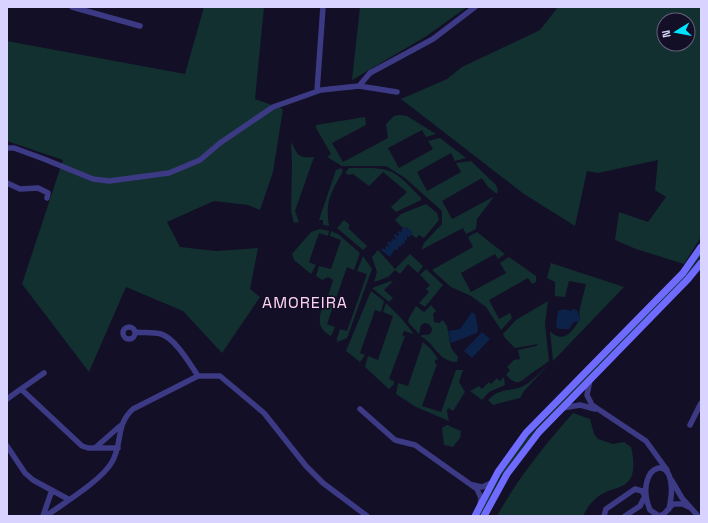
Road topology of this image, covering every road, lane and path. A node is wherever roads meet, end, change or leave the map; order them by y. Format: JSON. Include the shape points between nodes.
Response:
{"nodes":[{"id":1,"x":72,"y":7,"type":"edge"},
{"id":2,"x":323,"y":7,"type":"edge"},
{"id":3,"x":475,"y":7,"type":"edge"},
{"id":4,"x":140,"y":26,"type":"dead end"},
{"id":5,"x":360,"y":86,"type":"junction"},
{"id":6,"x":317,"y":91,"type":"junction"},
{"id":7,"x":397,"y":92,"type":"dead end"},
{"id":8,"x":7,"y":148,"type":"edge"},
{"id":9,"x":7,"y":183,"type":"edge"},
{"id":10,"x":47,"y":198,"type":"dead end"},
{"id":11,"x":701,"y":247,"type":"edge"},
{"id":12,"x":701,"y":263,"type":"edge"},
{"id":13,"x":135,"y":332,"type":"dead end"},
{"id":14,"x":44,"y":373,"type":"dead end"},
{"id":15,"x":198,"y":376,"type":"junction"},
{"id":16,"x":590,"y":380,"type":"junction"},
{"id":17,"x":21,"y":389,"type":"junction"},
{"id":18,"x":7,"y":399,"type":"edge"},
{"id":19,"x":701,"y":403,"type":"edge"},
{"id":20,"x":563,"y":408,"type":"junction"},
{"id":21,"x":360,"y":409,"type":"dead end"},
{"id":22,"x":602,"y":413,"type":"junction"},
{"id":23,"x":690,"y":425,"type":"dead end"},
{"id":24,"x":120,"y":426,"type":"junction"},
{"id":25,"x":7,"y":446,"type":"edge"},
{"id":26,"x":95,"y":448,"type":"junction"},
{"id":27,"x":118,"y":448,"type":"junction"},
{"id":28,"x":658,"y":457,"type":"junction"},
{"id":29,"x":654,"y":469,"type":"junction"},
{"id":30,"x":668,"y":472,"type":"junction"},
{"id":31,"x":672,"y":480,"type":"junction"},
{"id":32,"x":491,"y":483,"type":"junction"},
{"id":33,"x":471,"y":484,"type":"junction"},
{"id":34,"x":52,"y":490,"type":"junction"},
{"id":35,"x":645,"y":496,"type":"junction"},
{"id":36,"x":68,"y":499,"type":"junction"},
{"id":37,"x":480,"y":505,"type":"junction"},
{"id":38,"x":689,"y":507,"type":"junction"},
{"id":39,"x":668,"y":508,"type":"junction"},
{"id":40,"x":650,"y":513,"type":"edge"},
{"id":41,"x":664,"y":515,"type":"edge"},
{"id":42,"x":44,"y":516,"type":"edge"},
{"id":43,"x":367,"y":516,"type":"edge"},
{"id":44,"x":475,"y":516,"type":"edge"},
{"id":45,"x":484,"y":516,"type":"edge"},
{"id":46,"x":604,"y":516,"type":"edge"},
{"id":47,"x":625,"y":516,"type":"edge"},
{"id":48,"x":698,"y":516,"type":"edge"}],
"edges":[{"from":1,"to":4,"type":"street"},
{"from":2,"to":6,"type":"street"},
{"from":3,"to":5,"type":"street","via":[[432,39],[370,73]]},
{"from":5,"to":6,"type":"street"},
{"from":5,"to":7,"type":"street"},
{"from":6,"to":8,"type":"street","via":[[274,107],[220,143],[200,160],[169,173],[109,181],[93,179],[44,158]]},
{"from":9,"to":10,"type":"street","via":[[20,189],[38,188],[48,193]]},
{"from":11,"to":32,"type":"main road","via":[[683,273],[526,433]]},
{"from":12,"to":16,"type":"main road","via":[[688,280]]},
{"from":13,"to":15,"type":"street","via":[[165,336],[188,360]]},
{"from":14,"to":17,"type":"street"},
{"from":15,"to":24,"type":"street","via":[[133,408]]},
{"from":15,"to":43,"type":"street","via":[[220,376],[244,394],[264,412],[306,466],[323,483]]},
{"from":16,"to":20,"type":"main road"},
{"from":16,"to":22,"type":"street","via":[[587,395]]},
{"from":17,"to":18,"type":"street"},
{"from":17,"to":26,"type":"street","via":[[82,446]]},
{"from":19,"to":23,"type":"street"},
{"from":20,"to":22,"type":"street","via":[[580,405]]},
{"from":20,"to":45,"type":"main road","via":[[518,458],[499,486]]},
{"from":21,"to":33,"type":"street","via":[[395,440],[414,445]]},
{"from":22,"to":28,"type":"street","via":[[646,440]]},
{"from":24,"to":26,"type":"street"},
{"from":24,"to":27,"type":"street"},
{"from":25,"to":34,"type":"street","via":[[25,473]]},
{"from":26,"to":27,"type":"street"},
{"from":27,"to":36,"type":"street","via":[[106,471]]},
{"from":28,"to":29,"type":"street"},
{"from":28,"to":30,"type":"street"},
{"from":29,"to":30,"type":"street","via":[[663,468]]},
{"from":29,"to":35,"type":"street","via":[[647,481]]},
{"from":30,"to":31,"type":"street"},
{"from":31,"to":38,"type":"street"},
{"from":31,"to":39,"type":"street"},
{"from":32,"to":33,"type":"street","via":[[482,487]]},
{"from":32,"to":37,"type":"main road"},
{"from":33,"to":37,"type":"street","via":[[479,493]]},
{"from":34,"to":36,"type":"street"},
{"from":34,"to":42,"type":"street"},
{"from":35,"to":40,"type":"street"},
{"from":35,"to":46,"type":"street","via":[[642,491],[635,490],[606,509]]},
{"from":35,"to":47,"type":"street","via":[[640,506]]},
{"from":36,"to":42,"type":"street"},
{"from":37,"to":44,"type":"main road"},
{"from":38,"to":39,"type":"street","via":[[673,504]]},
{"from":38,"to":48,"type":"street"},
{"from":39,"to":41,"type":"street"},
{"from":40,"to":41,"type":"street"}]}
